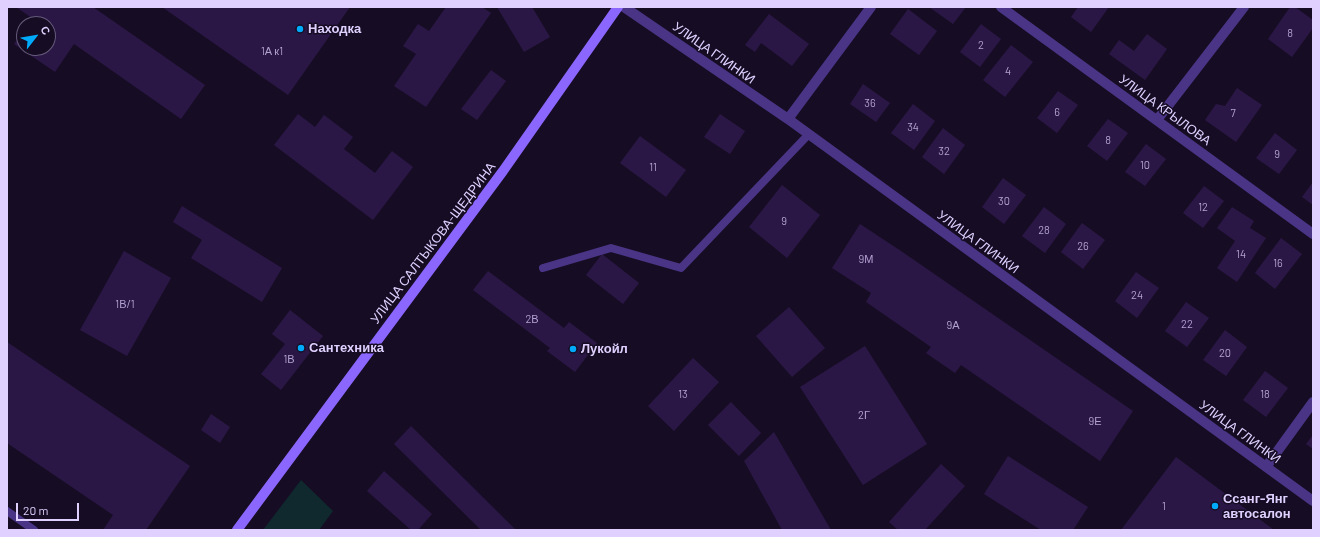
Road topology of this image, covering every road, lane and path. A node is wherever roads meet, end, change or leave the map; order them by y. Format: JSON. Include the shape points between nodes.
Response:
{"nodes":[{"id":1,"x":618,"y":7,"type":"edge"},
{"id":2,"x":624,"y":7,"type":"edge"},
{"id":3,"x":871,"y":7,"type":"edge"},
{"id":4,"x":1001,"y":7,"type":"edge"},
{"id":5,"x":1244,"y":7,"type":"edge"},
{"id":6,"x":788,"y":120,"type":"junction"},
{"id":7,"x":1157,"y":120,"type":"junction"},
{"id":8,"x":808,"y":135,"type":"junction"},
{"id":9,"x":1313,"y":234,"type":"edge"},
{"id":10,"x":543,"y":268,"type":"dead end"},
{"id":11,"x":1313,"y":402,"type":"edge"},
{"id":12,"x":1266,"y":467,"type":"junction"},
{"id":13,"x":1313,"y":501,"type":"edge"},
{"id":14,"x":7,"y":511,"type":"edge"},
{"id":15,"x":34,"y":530,"type":"edge"},
{"id":16,"x":237,"y":530,"type":"edge"}],
"edges":[{"from":1,"to":16,"type":"main road","name":"УЛИЦА САЛТЫКОВА-ЩЕДРИНА","via":[[503,170]]},
{"from":2,"to":6,"type":"street","name":"УЛИЦА ГЛИНКИ"},
{"from":3,"to":6,"type":"street"},
{"from":4,"to":7,"type":"street","name":"УЛИЦА КРЫЛОВА"},
{"from":5,"to":7,"type":"street"},
{"from":6,"to":8,"type":"street","name":"УЛИЦА ГЛИНКИ"},
{"from":7,"to":9,"type":"street","name":"УЛИЦА КРЫЛОВА"},
{"from":8,"to":10,"type":"lane","via":[[681,268],[611,248]]},
{"from":8,"to":12,"type":"street","name":"УЛИЦА ГЛИНКИ"},
{"from":11,"to":12,"type":"street"},
{"from":12,"to":13,"type":"street","name":"УЛИЦА ГЛИНКИ"},
{"from":14,"to":15,"type":"lane"}]}
